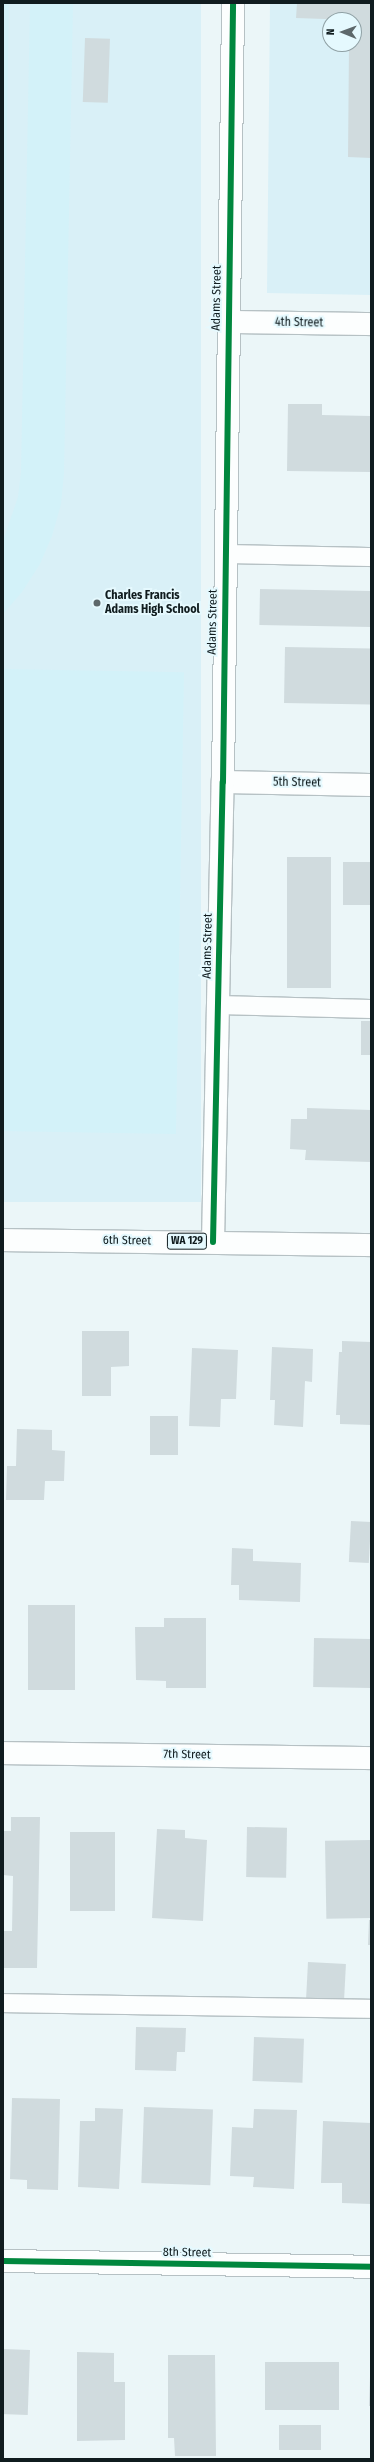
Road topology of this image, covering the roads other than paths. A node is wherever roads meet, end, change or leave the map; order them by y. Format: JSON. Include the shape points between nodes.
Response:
{"nodes":[{"id":1,"x":233,"y":3,"type":"edge"},
{"id":2,"x":228,"y":322,"type":"junction"},
{"id":3,"x":371,"y":324,"type":"edge"},
{"id":4,"x":225,"y":554,"type":"junction"},
{"id":5,"x":371,"y":556,"type":"edge"},
{"id":6,"x":223,"y":782,"type":"junction"},
{"id":7,"x":371,"y":785,"type":"edge"},
{"id":8,"x":218,"y":1005,"type":"junction"},
{"id":9,"x":371,"y":1009,"type":"edge"},
{"id":10,"x":3,"y":1240,"type":"edge"},
{"id":11,"x":213,"y":1242,"type":"junction"},
{"id":12,"x":371,"y":1245,"type":"edge"},
{"id":13,"x":3,"y":1753,"type":"edge"},
{"id":14,"x":371,"y":1758,"type":"edge"},
{"id":15,"x":3,"y":2003,"type":"edge"},
{"id":16,"x":371,"y":2009,"type":"edge"},
{"id":17,"x":3,"y":2261,"type":"edge"},
{"id":18,"x":371,"y":2267,"type":"edge"}],
"edges":[{"from":1,"to":2,"type":"street","name":"Adams Street"},
{"from":2,"to":3,"type":"street","name":"4th Street"},
{"from":2,"to":4,"type":"street","name":"Adams Street"},
{"from":4,"to":5,"type":"lane"},
{"from":4,"to":6,"type":"street","name":"Adams Street"},
{"from":6,"to":7,"type":"street","name":"5th Street"},
{"from":6,"to":8,"type":"street","name":"Adams Street"},
{"from":8,"to":9,"type":"lane"},
{"from":8,"to":11,"type":"street","name":"Adams Street"},
{"from":10,"to":11,"type":"street","name":"6th Street","number":"WA 129"},
{"from":11,"to":12,"type":"street","name":"6th Street","number":"WA 129"},
{"from":13,"to":14,"type":"street","name":"7th Street"},
{"from":15,"to":16,"type":"lane"},
{"from":17,"to":18,"type":"street","name":"8th Street"}]}
